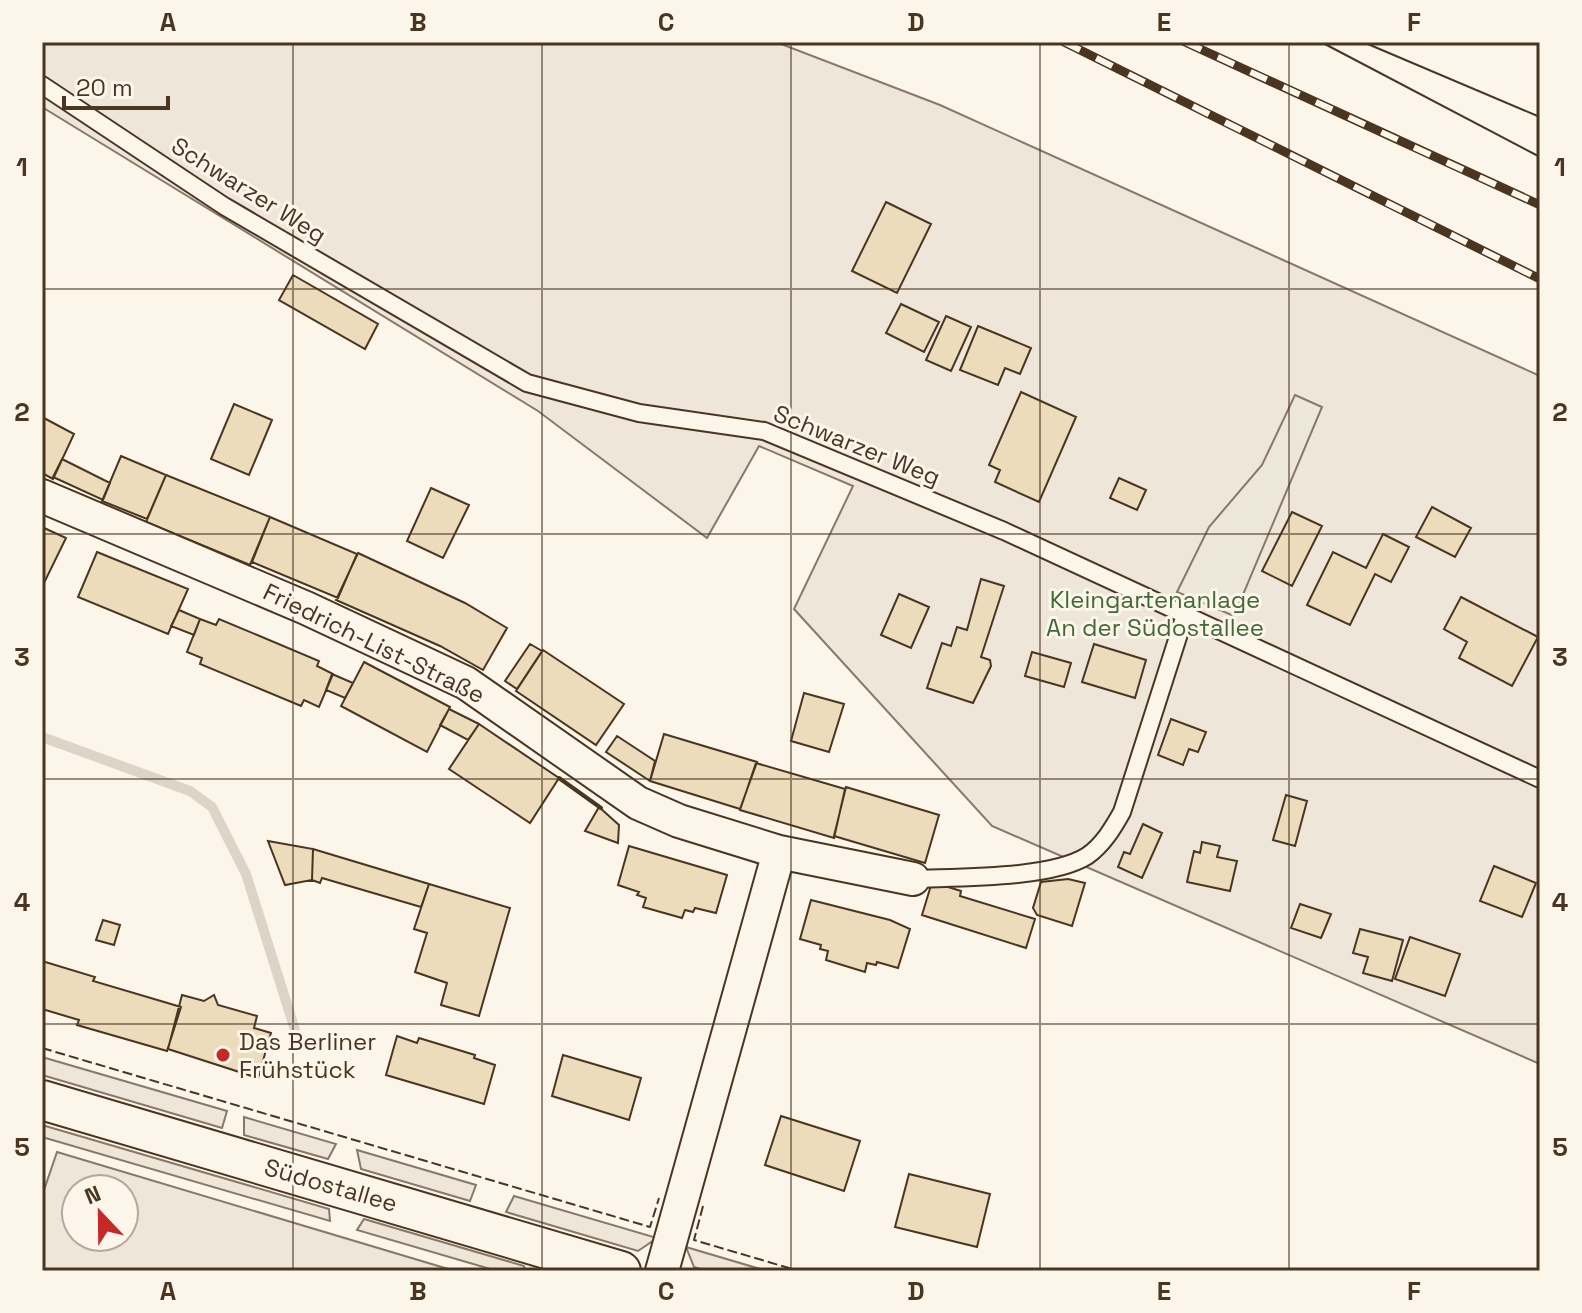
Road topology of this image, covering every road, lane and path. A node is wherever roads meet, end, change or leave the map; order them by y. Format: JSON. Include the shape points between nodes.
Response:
{"nodes":[{"id":1,"x":42,"y":85,"type":"edge"},
{"id":2,"x":42,"y":496,"type":"edge"},
{"id":3,"x":1185,"y":615,"type":"junction"},
{"id":4,"x":1540,"y":779,"type":"edge"},
{"id":5,"x":779,"y":852,"type":"junction"},
{"id":6,"x":913,"y":879,"type":"joint"},
{"id":7,"x":42,"y":1100,"type":"edge"},
{"id":8,"x":621,"y":1271,"type":"edge"},
{"id":9,"x":662,"y":1271,"type":"edge"}],
"edges":[{"from":1,"to":3,"type":"lane","name":"Schwarzer Weg","via":[[224,206],[527,383],[639,413],[764,431],[1004,531]]},
{"from":2,"to":5,"type":"street","name":"Friedrich-List-Straße","via":[[306,608],[466,683],[638,803]]},
{"from":3,"to":4,"type":"lane","name":"Schwarzer Weg"},
{"from":3,"to":6,"type":"lane","name":"Friedrich-List-Straße","via":[[1122,812],[1110,834],[1087,855],[1057,867]]},
{"from":5,"to":6,"type":"street","name":"Friedrich-List-Straße"},
{"from":5,"to":9,"type":"street"},
{"from":7,"to":8,"type":"street","name":"Südostallee"}]}
